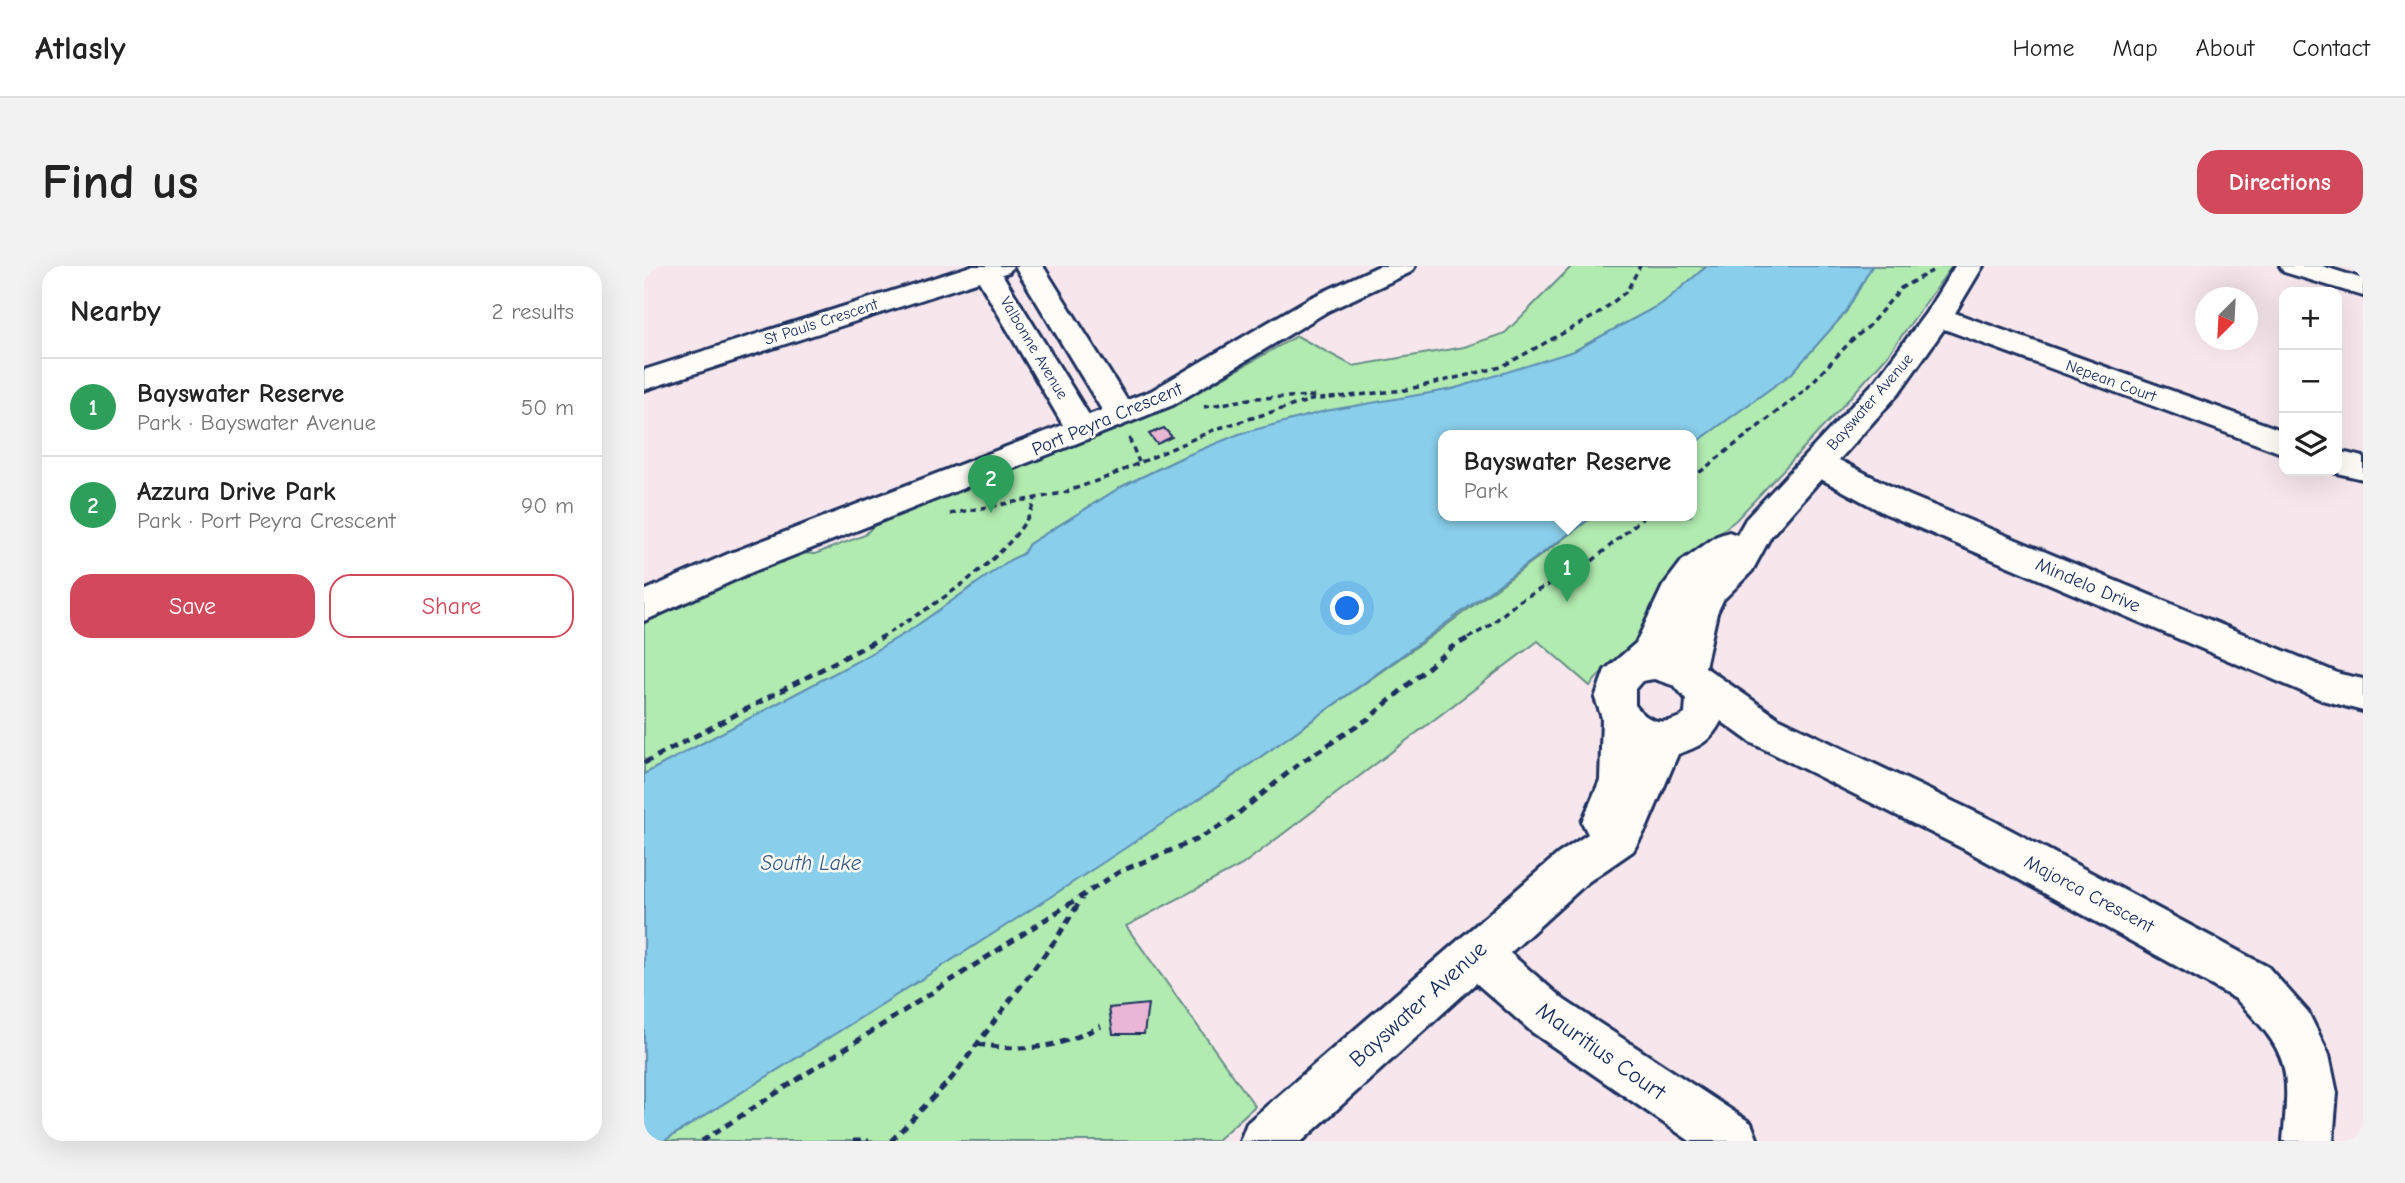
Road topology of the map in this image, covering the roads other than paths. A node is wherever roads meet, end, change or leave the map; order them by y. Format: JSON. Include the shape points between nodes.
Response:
{"nodes":[{"id":1,"x":1029,"y":266,"type":"edge"},
{"id":2,"x":1401,"y":266,"type":"edge"},
{"id":3,"x":1969,"y":266,"type":"edge"},
{"id":4,"x":2294,"y":266,"type":"edge"},
{"id":5,"x":990,"y":267,"type":"edge"},
{"id":6,"x":2362,"y":287,"type":"edge"},
{"id":7,"x":1938,"y":317,"type":"junction"},
{"id":8,"x":644,"y":380,"type":"edge"},
{"id":9,"x":1121,"y":416,"type":"junction"},
{"id":10,"x":1083,"y":431,"type":"junction"},
{"id":11,"x":2279,"y":441,"type":"edge"},
{"id":12,"x":1817,"y":463,"type":"junction"},
{"id":13,"x":2342,"y":463,"type":"edge"},
{"id":14,"x":2363,"y":468,"type":"edge"},
{"id":15,"x":1758,"y":528,"type":"junction"},
{"id":16,"x":644,"y":607,"type":"edge"},
{"id":17,"x":1634,"y":667,"type":"junction"},
{"id":18,"x":1693,"y":678,"type":"junction"},
{"id":19,"x":2363,"y":695,"type":"edge"},
{"id":20,"x":1621,"y":718,"type":"junction"},
{"id":21,"x":1764,"y":730,"type":"junction"},
{"id":22,"x":1681,"y":733,"type":"junction"},
{"id":23,"x":1573,"y":867,"type":"junction"},
{"id":24,"x":1476,"y":953,"type":"junction"},
{"id":25,"x":1265,"y":1141,"type":"edge"},
{"id":26,"x":1733,"y":1141,"type":"edge"},
{"id":27,"x":2308,"y":1141,"type":"edge"}],
"edges":[{"from":1,"to":9,"type":"street","name":"Valbonne Avenue"},
{"from":2,"to":9,"type":"street","name":"Port Peyra Crescent","via":[[1318,306],[1180,389]]},
{"from":3,"to":7,"type":"street","name":"Bayswater Avenue"},
{"from":4,"to":6,"type":"street"},
{"from":5,"to":8,"type":"street","name":"St Pauls Crescent"},
{"from":5,"to":10,"type":"street","name":"Valbonne Avenue"},
{"from":7,"to":11,"type":"street","name":"Nepean Court"},
{"from":7,"to":12,"type":"street","name":"Bayswater Avenue","via":[[1887,387]]},
{"from":9,"to":10,"type":"street","name":"Port Peyra Crescent"},
{"from":10,"to":16,"type":"street","name":"Port Peyra Crescent","via":[[740,563]]},
{"from":12,"to":15,"type":"street","name":"Bayswater Avenue"},
{"from":12,"to":19,"type":"street","name":"Mindelo Drive","via":[[1896,504],[2335,689]]},
{"from":13,"to":14,"type":"street"},
{"from":15,"to":17,"type":"street","name":"Bayswater Avenue","via":[[1701,563],[1684,580],[1651,653]]},
{"from":15,"to":18,"type":"street","name":"Bayswater Avenue","via":[[1740,562],[1710,591],[1699,613]]},
{"from":17,"to":18,"type":"street","via":[[1660,663]]},
{"from":17,"to":20,"type":"street","name":"Bayswater Avenue","via":[[1617,684],[1614,695]]},
{"from":18,"to":21,"type":"street","name":"Majorca Crescent"},
{"from":18,"to":22,"type":"street","name":"Bayswater Avenue","via":[[1706,700],[1705,713]]},
{"from":20,"to":22,"type":"street","via":[[1648,737]]},
{"from":20,"to":23,"type":"street","name":"Bayswater Avenue","via":[[1620,780],[1602,825]]},
{"from":21,"to":22,"type":"street","name":"Majorca Crescent"},
{"from":21,"to":27,"type":"street","name":"Majorca Crescent","via":[[1979,835],[2252,983],[2283,1014],[2304,1048],[2313,1087]]},
{"from":22,"to":23,"type":"street","name":"Bayswater Avenue","via":[[1618,837]]},
{"from":23,"to":24,"type":"street","name":"Bayswater Avenue"},
{"from":24,"to":25,"type":"street","name":"Bayswater Avenue"},
{"from":24,"to":26,"type":"street","name":"Mauritius Court","via":[[1548,1016]]}]}
